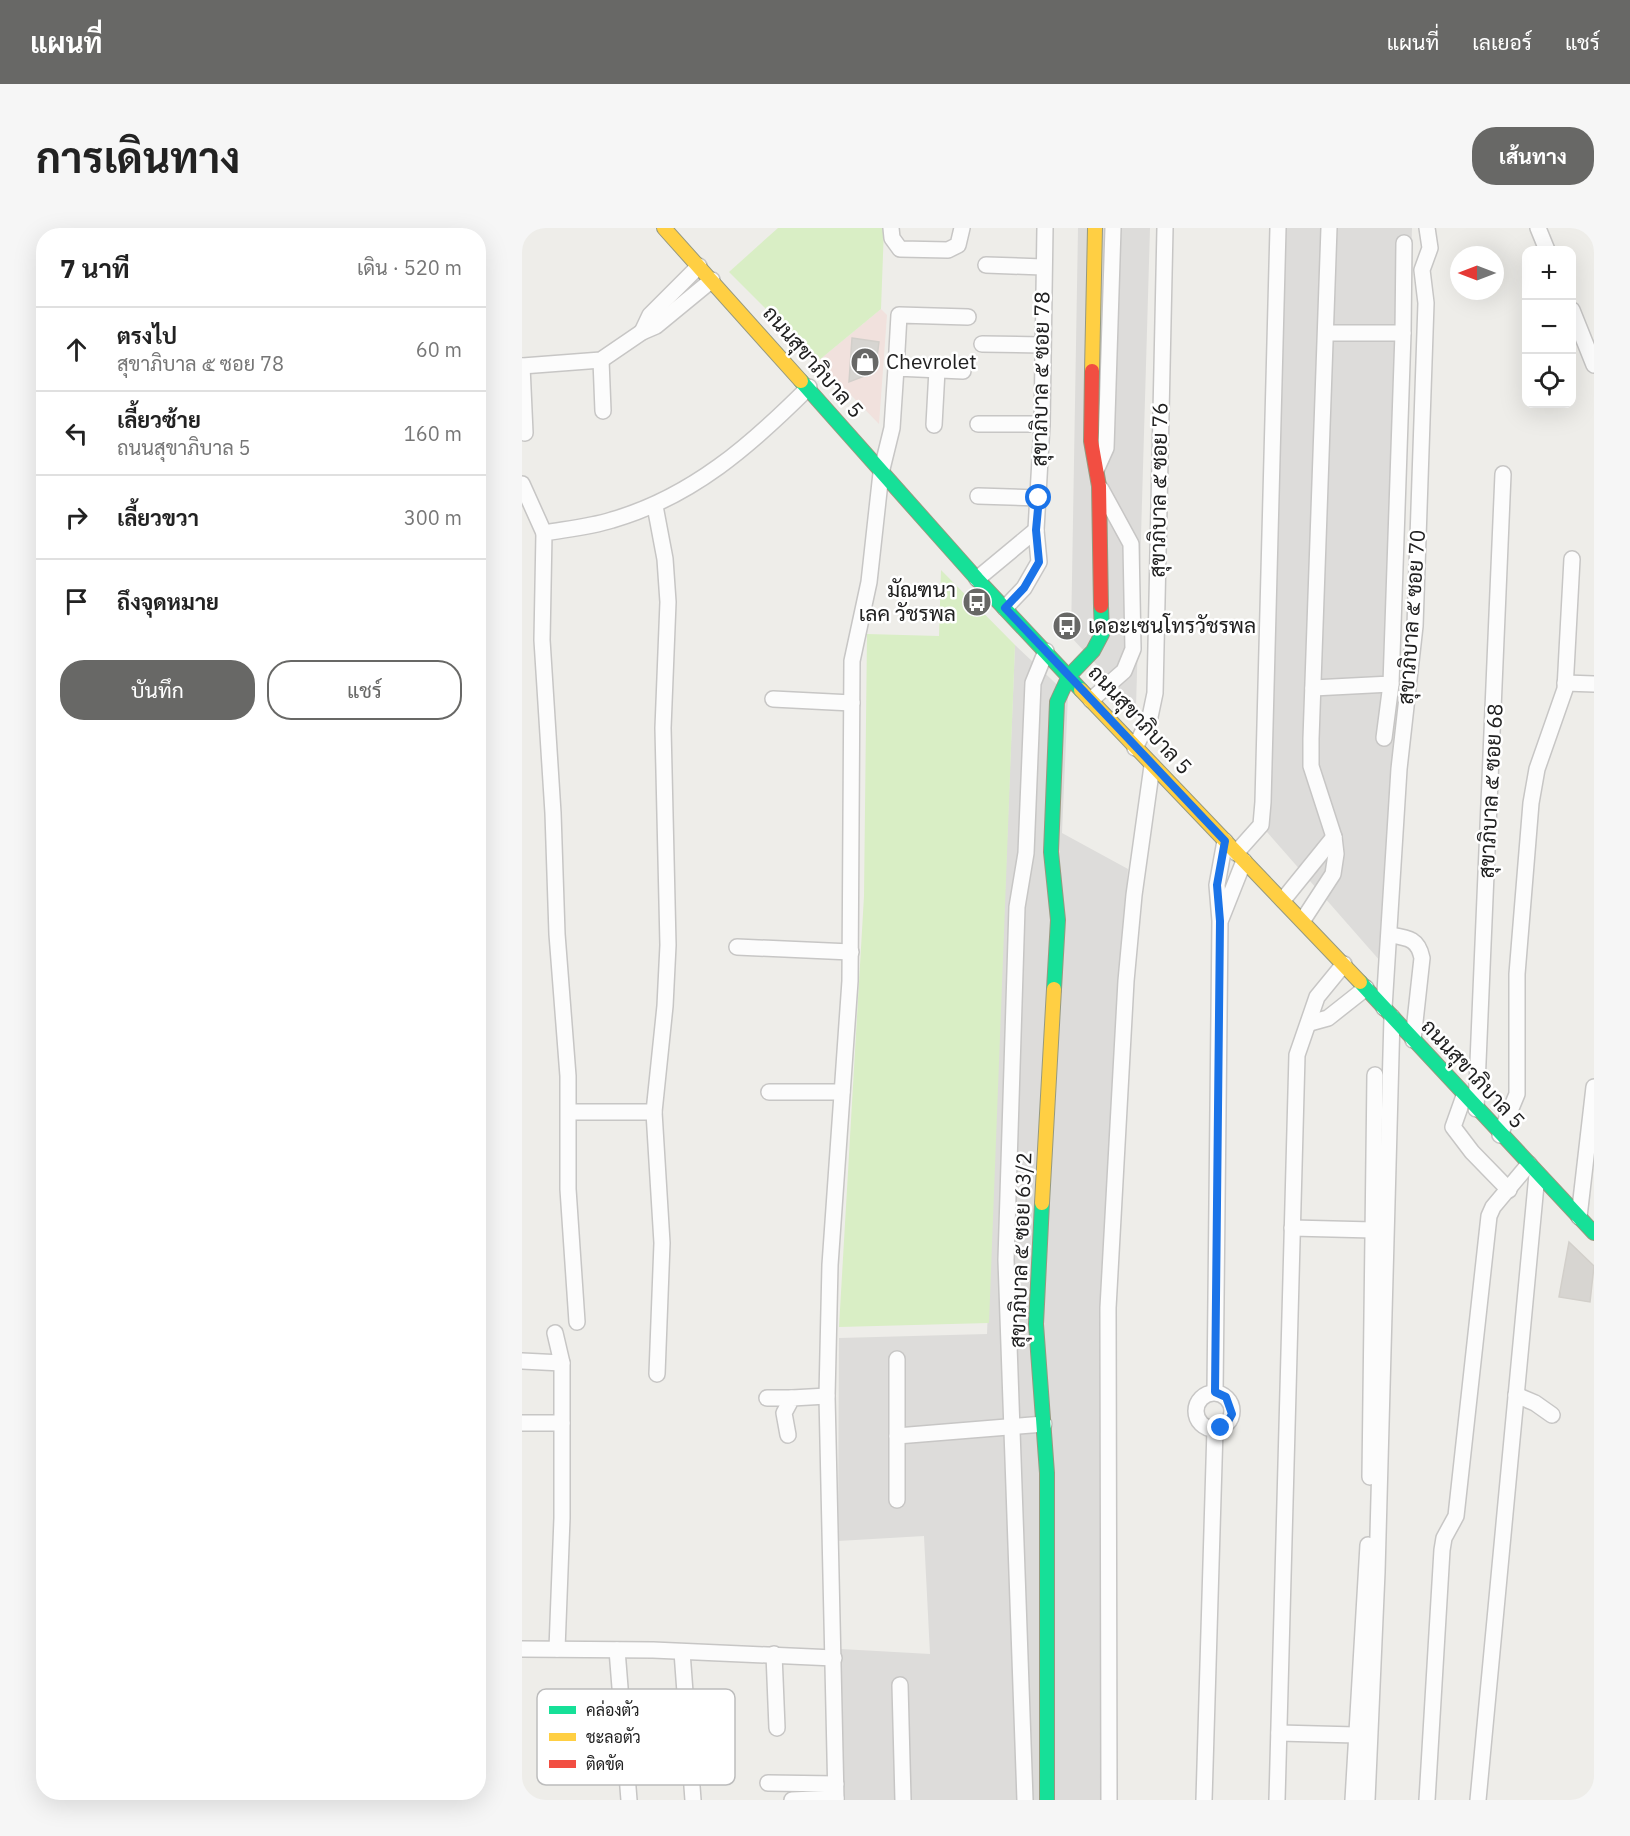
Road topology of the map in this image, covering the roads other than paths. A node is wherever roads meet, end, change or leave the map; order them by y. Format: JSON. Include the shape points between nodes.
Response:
{"nodes":[{"id":1,"x":664,"y":228,"type":"edge"},
{"id":2,"x":891,"y":228,"type":"edge"},
{"id":3,"x":962,"y":228,"type":"edge"},
{"id":4,"x":1044,"y":228,"type":"edge"},
{"id":5,"x":1095,"y":228,"type":"edge"},
{"id":6,"x":1113,"y":228,"type":"edge"},
{"id":7,"x":1165,"y":228,"type":"edge"},
{"id":8,"x":1278,"y":228,"type":"edge"},
{"id":9,"x":1329,"y":228,"type":"edge"},
{"id":10,"x":1426,"y":228,"type":"edge"},
{"id":11,"x":1538,"y":228,"type":"edge"},
{"id":12,"x":1404,"y":243,"type":"dead end"},
{"id":13,"x":1545,"y":246,"type":"edge"},
{"id":14,"x":986,"y":265,"type":"dead end"},
{"id":15,"x":699,"y":266,"type":"junction"},
{"id":16,"x":1043,"y":267,"type":"junction"},
{"id":17,"x":712,"y":280,"type":"junction"},
{"id":18,"x":968,"y":317,"type":"dead end"},
{"id":19,"x":1576,"y":320,"type":"edge"},
{"id":20,"x":642,"y":332,"type":"junction"},
{"id":21,"x":1327,"y":333,"type":"junction"},
{"id":22,"x":1403,"y":333,"type":"junction"},
{"id":23,"x":982,"y":344,"type":"dead end"},
{"id":24,"x":1042,"y":345,"type":"junction"},
{"id":25,"x":601,"y":360,"type":"junction"},
{"id":26,"x":1594,"y":365,"type":"edge"},
{"id":27,"x":522,"y":366,"type":"edge"},
{"id":28,"x":896,"y":368,"type":"junction"},
{"id":29,"x":937,"y":370,"type":"junction"},
{"id":30,"x":963,"y":371,"type":"dead end"},
{"id":31,"x":808,"y":387,"type":"junction"},
{"id":32,"x":603,"y":411,"type":"dead end"},
{"id":33,"x":978,"y":423,"type":"dead end"},
{"id":34,"x":1041,"y":424,"type":"junction"},
{"id":35,"x":934,"y":425,"type":"dead end"},
{"id":36,"x":525,"y":433,"type":"dead end"},
{"id":37,"x":1097,"y":468,"type":"junction"},
{"id":38,"x":881,"y":473,"type":"junction"},
{"id":39,"x":1503,"y":474,"type":"dead end"},
{"id":40,"x":522,"y":484,"type":"edge"},
{"id":41,"x":1100,"y":486,"type":"junction"},
{"id":42,"x":978,"y":496,"type":"dead end"},
{"id":43,"x":1039,"y":498,"type":"junction"},
{"id":44,"x":655,"y":506,"type":"junction"},
{"id":45,"x":1036,"y":530,"type":"junction"},
{"id":46,"x":544,"y":533,"type":"junction"},
{"id":47,"x":1572,"y":559,"type":"dead end"},
{"id":48,"x":977,"y":579,"type":"junction"},
{"id":49,"x":1005,"y":608,"type":"junction"},
{"id":50,"x":1046,"y":651,"type":"junction"},
{"id":51,"x":1069,"y":676,"type":"junction"},
{"id":52,"x":1033,"y":683,"type":"junction"},
{"id":53,"x":1565,"y":683,"type":"junction"},
{"id":54,"x":1391,"y":684,"type":"junction"},
{"id":55,"x":1594,"y":684,"type":"edge"},
{"id":56,"x":1313,"y":688,"type":"junction"},
{"id":57,"x":773,"y":699,"type":"dead end"},
{"id":58,"x":1091,"y":700,"type":"junction"},
{"id":59,"x":1057,"y":702,"type":"junction"},
{"id":60,"x":852,"y":703,"type":"junction"},
{"id":61,"x":1384,"y":738,"type":"dead end"},
{"id":62,"x":1136,"y":748,"type":"junction"},
{"id":63,"x":1152,"y":766,"type":"junction"},
{"id":64,"x":1334,"y":837,"type":"junction"},
{"id":65,"x":1225,"y":841,"type":"junction"},
{"id":66,"x":1051,"y":852,"type":"junction"},
{"id":67,"x":1026,"y":853,"type":"junction"},
{"id":68,"x":1240,"y":857,"type":"junction"},
{"id":69,"x":1283,"y":900,"type":"junction"},
{"id":70,"x":1303,"y":920,"type":"junction"},
{"id":71,"x":1220,"y":921,"type":"junction"},
{"id":72,"x":1390,"y":935,"type":"junction"},
{"id":73,"x":737,"y":947,"type":"dead end"},
{"id":74,"x":851,"y":952,"type":"junction"},
{"id":75,"x":1344,"y":964,"type":"junction"},
{"id":76,"x":1366,"y":988,"type":"junction"},
{"id":77,"x":1388,"y":1012,"type":"junction"},
{"id":78,"x":1310,"y":1023,"type":"junction"},
{"id":79,"x":1413,"y":1040,"type":"junction"},
{"id":80,"x":1375,"y":1075,"type":"dead end"},
{"id":81,"x":1594,"y":1087,"type":"edge"},
{"id":82,"x":769,"y":1092,"type":"dead end"},
{"id":83,"x":842,"y":1092,"type":"junction"},
{"id":84,"x":1464,"y":1096,"type":"junction"},
{"id":85,"x":1476,"y":1109,"type":"junction"},
{"id":86,"x":569,"y":1112,"type":"junction"},
{"id":87,"x":654,"y":1112,"type":"junction"},
{"id":88,"x":1500,"y":1135,"type":"junction"},
{"id":89,"x":1533,"y":1169,"type":"junction"},
{"id":90,"x":1509,"y":1190,"type":"junction"},
{"id":91,"x":1579,"y":1217,"type":"junction"},
{"id":92,"x":1292,"y":1228,"type":"junction"},
{"id":93,"x":1373,"y":1230,"type":"junction"},
{"id":94,"x":1594,"y":1233,"type":"edge"},
{"id":95,"x":577,"y":1322,"type":"dead end"},
{"id":96,"x":555,"y":1333,"type":"dead end"},
{"id":97,"x":897,"y":1359,"type":"dead end"},
{"id":98,"x":522,"y":1361,"type":"edge"},
{"id":99,"x":562,"y":1363,"type":"junction"},
{"id":100,"x":657,"y":1374,"type":"dead end"},
{"id":101,"x":1215,"y":1392,"type":"junction"},
{"id":102,"x":1516,"y":1395,"type":"junction"},
{"id":103,"x":826,"y":1396,"type":"junction"},
{"id":104,"x":767,"y":1398,"type":"dead end"},
{"id":105,"x":792,"y":1398,"type":"junction"},
{"id":106,"x":1552,"y":1415,"type":"dead end"},
{"id":107,"x":522,"y":1423,"type":"edge"},
{"id":108,"x":562,"y":1423,"type":"junction"},
{"id":109,"x":1044,"y":1424,"type":"junction"},
{"id":110,"x":1013,"y":1426,"type":"junction"},
{"id":111,"x":1215,"y":1429,"type":"junction"},
{"id":112,"x":788,"y":1435,"type":"dead end"},
{"id":113,"x":897,"y":1437,"type":"junction"},
{"id":114,"x":897,"y":1500,"type":"dead end"},
{"id":115,"x":522,"y":1649,"type":"edge"},
{"id":116,"x":556,"y":1649,"type":"junction"},
{"id":117,"x":617,"y":1650,"type":"junction"},
{"id":118,"x":682,"y":1652,"type":"junction"},
{"id":119,"x":774,"y":1654,"type":"junction"},
{"id":120,"x":834,"y":1658,"type":"junction"},
{"id":121,"x":900,"y":1685,"type":"dead end"},
{"id":122,"x":620,"y":1689,"type":"edge"},
{"id":123,"x":685,"y":1689,"type":"edge"},
{"id":124,"x":777,"y":1728,"type":"dead end"},
{"id":125,"x":1279,"y":1733,"type":"junction"},
{"id":126,"x":1356,"y":1736,"type":"junction"},
{"id":127,"x":768,"y":1783,"type":"dead end"},
{"id":128,"x":628,"y":1785,"type":"edge"},
{"id":129,"x":692,"y":1785,"type":"edge"},
{"id":130,"x":836,"y":1794,"type":"edge"},
{"id":131,"x":629,"y":1800,"type":"edge"},
{"id":132,"x":693,"y":1800,"type":"edge"},
{"id":133,"x":792,"y":1800,"type":"edge"},
{"id":134,"x":903,"y":1800,"type":"edge"},
{"id":135,"x":1025,"y":1800,"type":"edge"},
{"id":136,"x":1047,"y":1800,"type":"edge"},
{"id":137,"x":1109,"y":1800,"type":"edge"},
{"id":138,"x":1204,"y":1800,"type":"edge"},
{"id":139,"x":1277,"y":1800,"type":"edge"},
{"id":140,"x":1353,"y":1800,"type":"edge"},
{"id":141,"x":1366,"y":1800,"type":"edge"},
{"id":142,"x":1427,"y":1800,"type":"edge"},
{"id":143,"x":1478,"y":1800,"type":"edge"}],
"edges":[{"from":1,"to":15,"type":"street","name":"ถนนสุขาภิบาล 5"},
{"from":2,"to":3,"type":"street","via":[[892,238],[900,249],[948,250],[958,245]]},
{"from":4,"to":16,"type":"street","name":"สุขาภิบาล ๕ ซอย 78"},
{"from":5,"to":37,"type":"street","via":[[1091,441]]},
{"from":6,"to":37,"type":"street","via":[[1106,448]]},
{"from":7,"to":62,"type":"street","name":"สุขาภิบาล ๕ ซอย 76","via":[[1155,693],[1150,717]]},
{"from":8,"to":68,"type":"street","via":[[1263,802],[1261,825]]},
{"from":9,"to":21,"type":"street"},
{"from":10,"to":72,"type":"street","name":"สุขาภิบาล ๕ ซอย 70","via":[[1430,248],[1422,270],[1426,303],[1415,626],[1399,769]]},
{"from":11,"to":13,"type":"street"},
{"from":12,"to":22,"type":"street"},
{"from":14,"to":16,"type":"street"},
{"from":15,"to":17,"type":"street","name":"ถนนสุขาภิบาล 5"},
{"from":15,"to":20,"type":"street","via":[[651,315]]},
{"from":16,"to":24,"type":"street","name":"สุขาภิบาล ๕ ซอย 78"},
{"from":17,"to":20,"type":"street","via":[[663,321]]},
{"from":17,"to":31,"type":"street","name":"ถนนสุขาภิบาล 5"},
{"from":18,"to":28,"type":"street","via":[[899,315]]},
{"from":19,"to":26,"type":"street"},
{"from":20,"to":25,"type":"street"},
{"from":21,"to":22,"type":"street"},
{"from":21,"to":56,"type":"street"},
{"from":22,"to":54,"type":"street"},
{"from":23,"to":24,"type":"street"},
{"from":24,"to":34,"type":"street","name":"สุขาภิบาล ๕ ซอย 78"},
{"from":25,"to":27,"type":"street"},
{"from":25,"to":32,"type":"street"},
{"from":27,"to":36,"type":"street"},
{"from":28,"to":29,"type":"street"},
{"from":28,"to":38,"type":"street","via":[[892,428]]},
{"from":29,"to":30,"type":"street"},
{"from":29,"to":35,"type":"street"},
{"from":31,"to":38,"type":"street","name":"ถนนสุขาภิบาล 5"},
{"from":31,"to":44,"type":"street","via":[[734,458]]},
{"from":33,"to":34,"type":"street"},
{"from":34,"to":43,"type":"street","name":"สุขาภิบาล ๕ ซอย 78"},
{"from":37,"to":41,"type":"street"},
{"from":38,"to":48,"type":"street","name":"ถนนสุขาภิบาล 5"},
{"from":38,"to":60,"type":"street","via":[[869,582],[852,661]]},
{"from":39,"to":85,"type":"street","name":"สุขาภิบาล ๕ ซอย 68"},
{"from":40,"to":46,"type":"street"},
{"from":41,"to":51,"type":"street","via":[[1102,634],[1093,651]]},
{"from":41,"to":58,"type":"street","via":[[1131,544],[1133,649],[1124,671]]},
{"from":42,"to":43,"type":"street"},
{"from":43,"to":45,"type":"street","name":"สุขาภิบาล ๕ ซอย 78"},
{"from":44,"to":46,"type":"street","via":[[610,521]]},
{"from":44,"to":87,"type":"street","via":[[668,602],[663,728],[668,945]]},
{"from":45,"to":48,"type":"street"},
{"from":45,"to":49,"type":"street","name":"สุขาภิบาล ๕ ซอย 78","via":[[1039,562],[1024,588]]},
{"from":46,"to":86,"type":"street","via":[[542,640]]},
{"from":47,"to":53,"type":"street"},
{"from":48,"to":49,"type":"street","name":"ถนนสุขาภิบาล 5"},
{"from":49,"to":50,"type":"street","name":"ถนนสุขาภิบาล 5"},
{"from":50,"to":51,"type":"street","name":"ถนนสุขาภิบาล 5"},
{"from":50,"to":52,"type":"street"},
{"from":51,"to":58,"type":"street","name":"ถนนสุขาภิบาล 5"},
{"from":51,"to":59,"type":"street"},
{"from":52,"to":59,"type":"street"},
{"from":52,"to":67,"type":"street"},
{"from":53,"to":55,"type":"street"},
{"from":53,"to":88,"type":"street","via":[[1537,769],[1531,803],[1517,974],[1517,1094]]},
{"from":54,"to":56,"type":"street"},
{"from":54,"to":61,"type":"street"},
{"from":56,"to":64,"type":"street","via":[[1311,766]]},
{"from":57,"to":60,"type":"street"},
{"from":58,"to":62,"type":"street","name":"ถนนสุขาภิบาล 5"},
{"from":59,"to":66,"type":"street","name":"สุขาภิบาล ๕ ซอย 63/2"},
{"from":60,"to":74,"type":"street"},
{"from":62,"to":63,"type":"street","name":"ถนนสุขาภิบาล 5"},
{"from":63,"to":65,"type":"street","name":"ถนนสุขาภิบาล 5"},
{"from":63,"to":137,"type":"street","via":[[1126,981],[1108,1308]]},
{"from":64,"to":69,"type":"street"},
{"from":64,"to":70,"type":"street","via":[[1333,874]]},
{"from":65,"to":68,"type":"street","name":"ถนนสุขาภิบาล 5"},
{"from":65,"to":71,"type":"street","via":[[1217,885]]},
{"from":66,"to":67,"type":"street"},
{"from":66,"to":109,"type":"street","name":"สุขาภิบาล ๕ ซอย 63/2","via":[[1058,920],[1036,1324]]},
{"from":67,"to":110,"type":"street","via":[[1017,907],[1006,1260]]},
{"from":68,"to":69,"type":"street","name":"ถนนสุขาภิบาล 5"},
{"from":68,"to":71,"type":"street"},
{"from":69,"to":70,"type":"street","name":"ถนนสุขาภิบาล 5"},
{"from":70,"to":75,"type":"street","name":"ถนนสุขาภิบาล 5"},
{"from":71,"to":101,"type":"street"},
{"from":72,"to":77,"type":"street","name":"สุขาภิบาล ๕ ซอย 70"},
{"from":72,"to":79,"type":"street","via":[[1412,939],[1419,945],[1422,958]]},
{"from":73,"to":74,"type":"street"},
{"from":74,"to":83,"type":"street"},
{"from":75,"to":76,"type":"street","name":"ถนนสุขาภิบาล 5"},
{"from":75,"to":78,"type":"street","via":[[1317,997]]},
{"from":76,"to":77,"type":"street","name":"ถนนสุขาภิบาล 5"},
{"from":76,"to":78,"type":"street","via":[[1328,1018]]},
{"from":77,"to":79,"type":"street","name":"ถนนสุขาภิบาล 5"},
{"from":77,"to":141,"type":"street","name":"สุขาภิบาล ๕ ซอย 70","via":[[1378,1560]]},
{"from":78,"to":92,"type":"street","via":[[1297,1055]]},
{"from":79,"to":84,"type":"street","name":"ถนนสุขาภิบาล 5"},
{"from":80,"to":93,"type":"street"},
{"from":81,"to":91,"type":"street"},
{"from":82,"to":83,"type":"street"},
{"from":83,"to":103,"type":"street"},
{"from":84,"to":85,"type":"street","name":"ถนนสุขาภิบาล 5"},
{"from":84,"to":90,"type":"street","via":[[1453,1126]]},
{"from":85,"to":88,"type":"street","name":"ถนนสุขาภิบาล 5"},
{"from":86,"to":87,"type":"street"},
{"from":86,"to":95,"type":"street","via":[[568,1189]]},
{"from":87,"to":100,"type":"street","via":[[662,1243]]},
{"from":88,"to":89,"type":"street","name":"ถนนสุขาภิบาล 5"},
{"from":89,"to":90,"type":"street"},
{"from":89,"to":91,"type":"street","name":"ถนนสุขาภิบาล 5"},
{"from":89,"to":102,"type":"street"},
{"from":90,"to":142,"type":"street","via":[[1489,1216],[1456,1516],[1442,1550]]},
{"from":91,"to":94,"type":"street","name":"ถนนสุขาภิบาล 5"},
{"from":92,"to":93,"type":"street"},
{"from":92,"to":125,"type":"street"},
{"from":93,"to":126,"type":"street","via":[[1369,1532]]},
{"from":96,"to":99,"type":"street"},
{"from":97,"to":113,"type":"street"},
{"from":98,"to":99,"type":"street"},
{"from":99,"to":108,"type":"street"},
{"from":101,"to":111,"type":"street","via":[[1226,1397],[1232,1414],[1226,1425]]},
{"from":101,"to":111,"type":"street","via":[[1204,1394],[1195,1408],[1200,1423]]},
{"from":102,"to":106,"type":"street"},
{"from":102,"to":143,"type":"street"},
{"from":103,"to":105,"type":"street"},
{"from":103,"to":120,"type":"street"},
{"from":104,"to":105,"type":"street"},
{"from":105,"to":112,"type":"street","via":[[784,1413]]},
{"from":107,"to":108,"type":"street"},
{"from":108,"to":116,"type":"street"},
{"from":109,"to":110,"type":"street"},
{"from":109,"to":136,"type":"street","name":"สุขาภิบาล ๕ ซอย 63/2"},
{"from":110,"to":113,"type":"street"},
{"from":110,"to":135,"type":"street"},
{"from":111,"to":138,"type":"street"},
{"from":113,"to":114,"type":"street"},
{"from":115,"to":116,"type":"street"},
{"from":116,"to":117,"type":"street"},
{"from":117,"to":118,"type":"street"},
{"from":117,"to":122,"type":"street"},
{"from":118,"to":119,"type":"street"},
{"from":118,"to":123,"type":"street"},
{"from":119,"to":120,"type":"street"},
{"from":119,"to":124,"type":"street"},
{"from":120,"to":130,"type":"street"},
{"from":121,"to":134,"type":"street"},
{"from":125,"to":126,"type":"street"},
{"from":125,"to":139,"type":"street"},
{"from":126,"to":140,"type":"street"},
{"from":127,"to":130,"type":"street"},
{"from":128,"to":131,"type":"street"},
{"from":129,"to":132,"type":"street"},
{"from":130,"to":133,"type":"street"}]}
